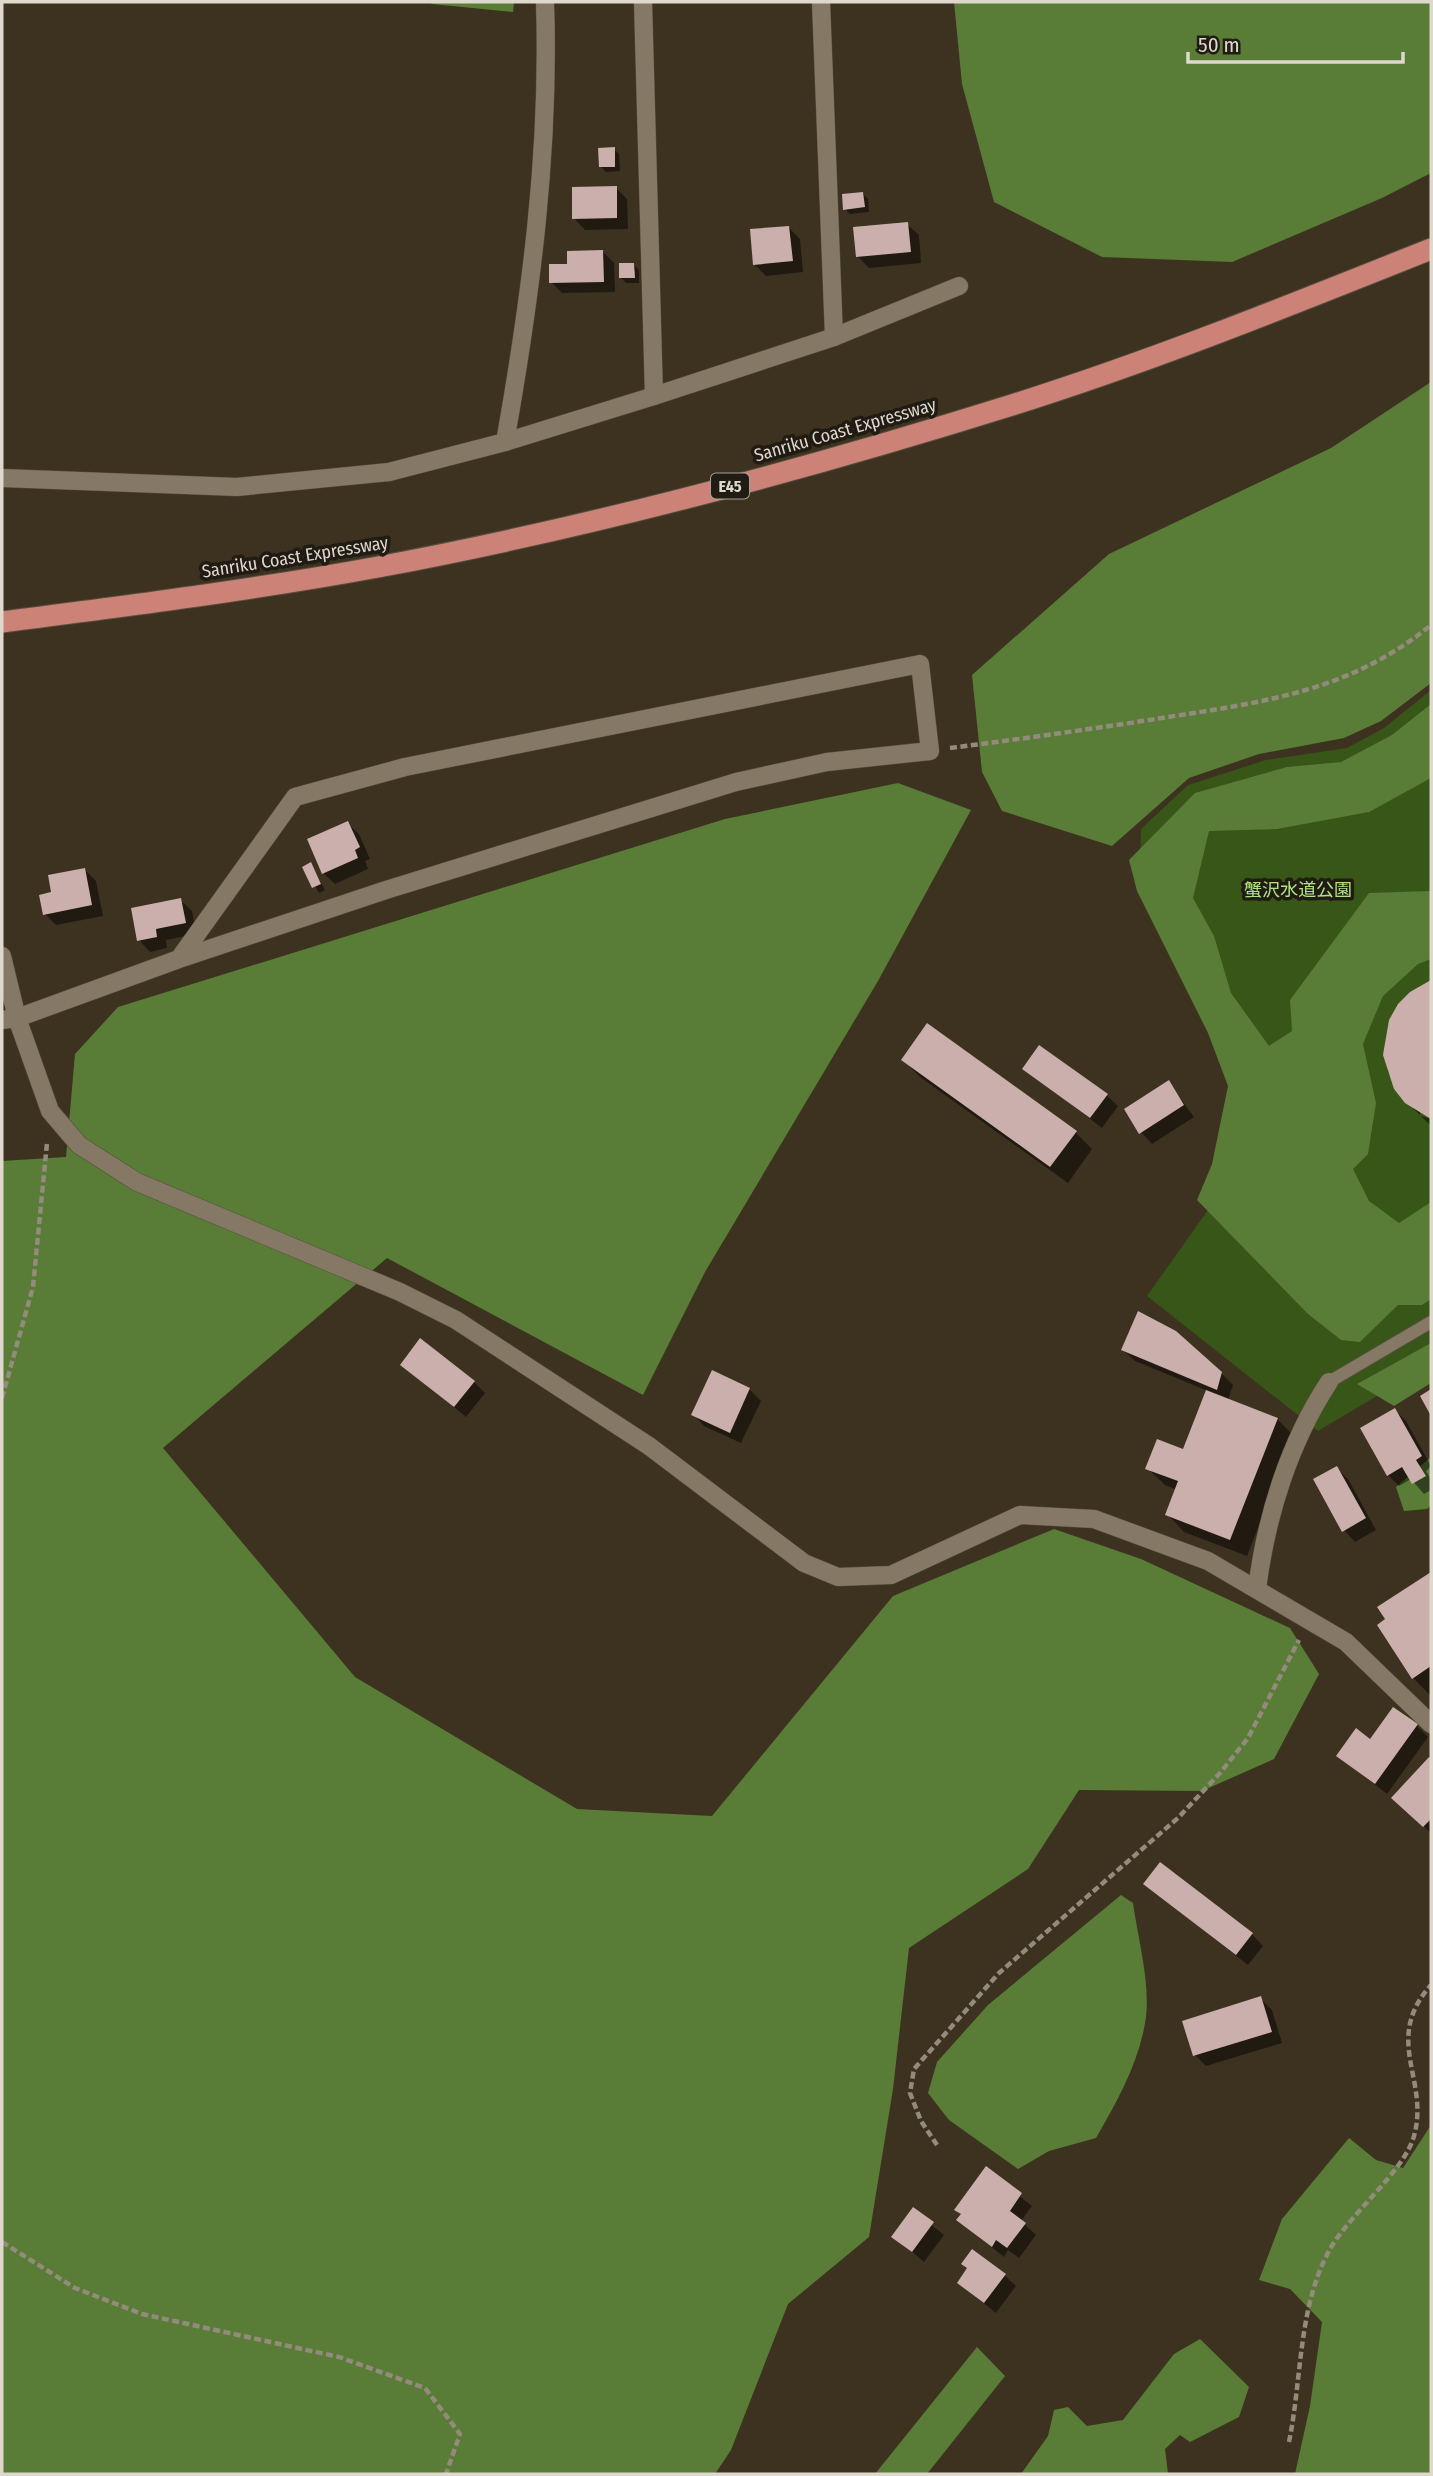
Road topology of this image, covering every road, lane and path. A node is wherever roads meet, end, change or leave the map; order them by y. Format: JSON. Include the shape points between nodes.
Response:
{"nodes":[{"id":1,"x":545,"y":2,"type":"edge"},
{"id":2,"x":643,"y":2,"type":"edge"},
{"id":3,"x":821,"y":2,"type":"edge"},
{"id":4,"x":1431,"y":249,"type":"edge"},
{"id":5,"x":959,"y":286,"type":"dead end"},
{"id":6,"x":834,"y":337,"type":"junction"},
{"id":7,"x":654,"y":396,"type":"junction"},
{"id":8,"x":505,"y":442,"type":"junction"},
{"id":9,"x":2,"y":478,"type":"edge"},
{"id":10,"x":2,"y":622,"type":"edge"},
{"id":11,"x":1431,"y":625,"type":"edge"},
{"id":12,"x":930,"y":751,"type":"junction"},
{"id":13,"x":2,"y":956,"type":"edge"},
{"id":14,"x":178,"y":959,"type":"junction"},
{"id":15,"x":9,"y":1019,"type":"edge"},
{"id":16,"x":50,"y":1111,"type":"junction"},
{"id":17,"x":1431,"y":1322,"type":"edge"},
{"id":18,"x":1329,"y":1381,"type":"joint"},
{"id":19,"x":2,"y":1398,"type":"edge"},
{"id":20,"x":1257,"y":1589,"type":"junction"},
{"id":21,"x":1309,"y":1620,"type":"junction"},
{"id":22,"x":1431,"y":1724,"type":"edge"},
{"id":23,"x":1431,"y":1985,"type":"edge"},
{"id":24,"x":937,"y":2145,"type":"dead end"},
{"id":25,"x":2,"y":2242,"type":"edge"},
{"id":26,"x":1289,"y":2442,"type":"dead end"},
{"id":27,"x":446,"y":2474,"type":"edge"}],
"edges":[{"from":1,"to":8,"type":"street","via":[[547,53],[538,223],[527,320]]},
{"from":2,"to":7,"type":"street"},
{"from":3,"to":6,"type":"street"},
{"from":4,"to":10,"type":"highway","name":"Sanriku Coast Expressway","number":"E45","via":[[1223,331],[1015,404],[622,514],[378,567]]},
{"from":5,"to":6,"type":"street"},
{"from":6,"to":7,"type":"street"},
{"from":7,"to":8,"type":"street"},
{"from":8,"to":9,"type":"street","via":[[389,472],[237,487]]},
{"from":11,"to":12,"type":"path","via":[[1399,651],[1359,672],[1282,699]]},
{"from":12,"to":14,"type":"street","via":[[827,762],[736,782]]},
{"from":12,"to":14,"type":"street","via":[[920,664],[405,767],[295,797]]},
{"from":13,"to":15,"type":"street"},
{"from":14,"to":15,"type":"street"},
{"from":15,"to":16,"type":"street"},
{"from":16,"to":19,"type":"path","via":[[33,1287]]},
{"from":16,"to":20,"type":"street","via":[[79,1145],[136,1182],[400,1292],[456,1321],[649,1446],[804,1563],[838,1577],[891,1576],[1020,1515],[1055,1515],[1094,1519],[1208,1561]]},
{"from":17,"to":18,"type":"lane"},
{"from":18,"to":20,"type":"street","via":[[1307,1416],[1263,1539]]},
{"from":20,"to":21,"type":"street"},
{"from":21,"to":22,"type":"street","via":[[1346,1642]]},
{"from":21,"to":24,"type":"path","via":[[1248,1738],[1220,1773],[1178,1818],[999,1973],[914,2069],[910,2092]]},
{"from":23,"to":26,"type":"path","via":[[1415,2003],[1408,2028],[1417,2109],[1414,2137],[1401,2160],[1339,2232],[1311,2293]]},
{"from":25,"to":27,"type":"path","via":[[75,2288],[142,2314],[339,2357],[425,2388],[460,2434]]}]}
